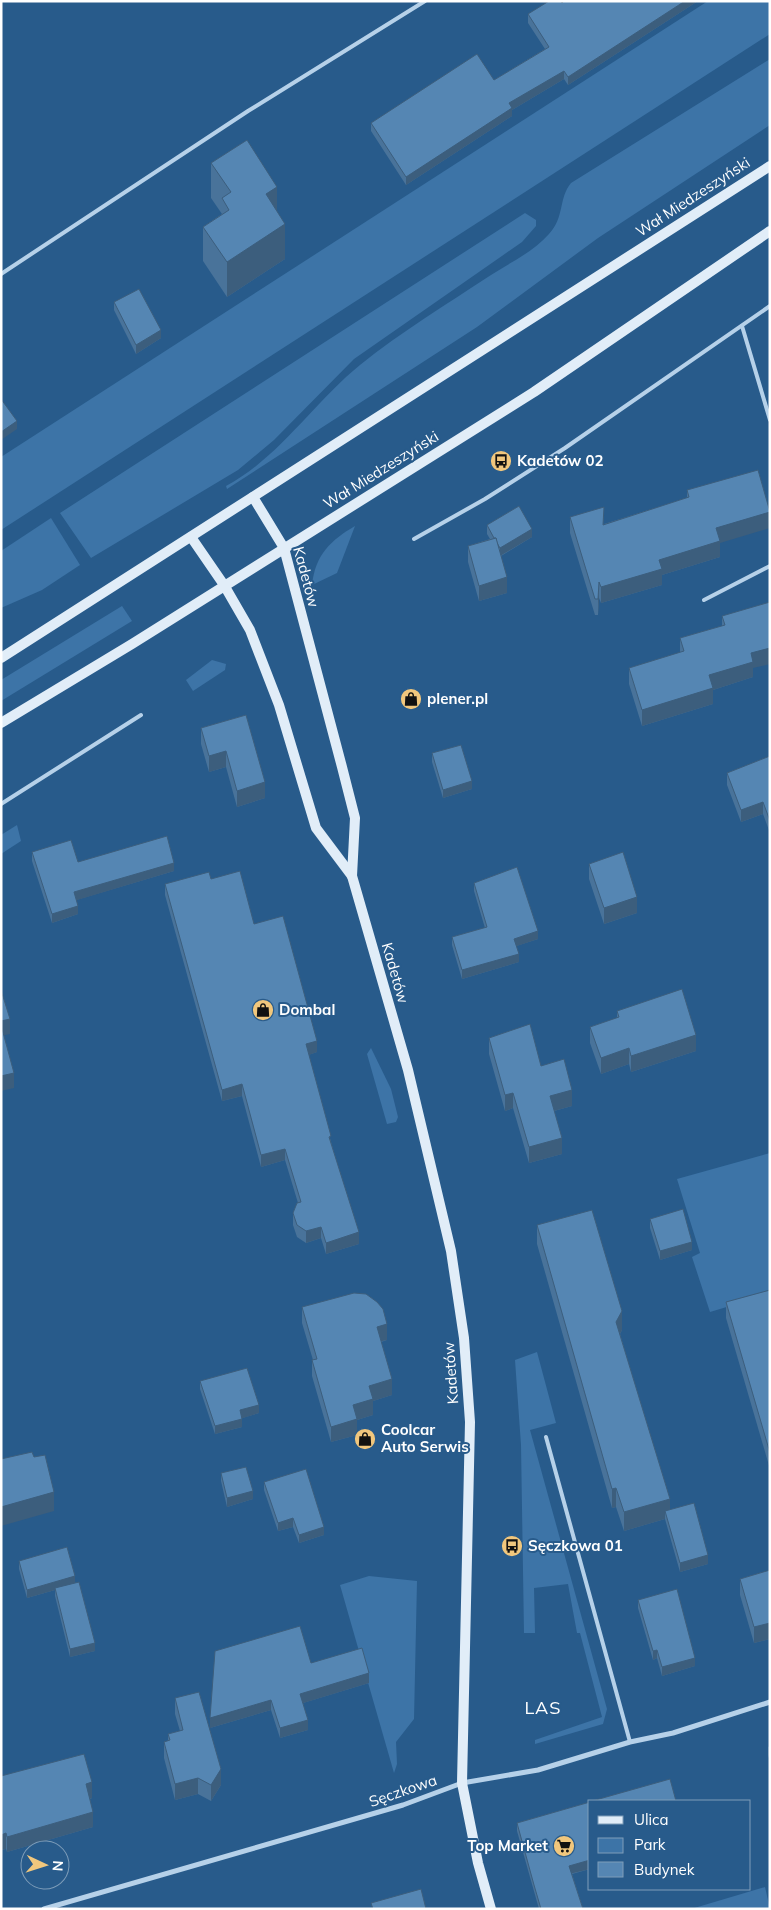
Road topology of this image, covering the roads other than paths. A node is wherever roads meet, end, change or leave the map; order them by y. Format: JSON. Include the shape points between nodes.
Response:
{"nodes":[{"id":1,"x":425,"y":1,"type":"edge"},
{"id":2,"x":770,"y":166,"type":"edge"},
{"id":3,"x":770,"y":231,"type":"edge"},
{"id":4,"x":1,"y":274,"type":"edge"},
{"id":5,"x":770,"y":306,"type":"edge"},
{"id":6,"x":742,"y":326,"type":"junction"},
{"id":7,"x":770,"y":420,"type":"edge"},
{"id":8,"x":252,"y":496,"type":"junction"},
{"id":9,"x":191,"y":537,"type":"junction"},
{"id":10,"x":414,"y":539,"type":"dead end"},
{"id":11,"x":284,"y":548,"type":"junction"},
{"id":12,"x":770,"y":566,"type":"edge"},
{"id":13,"x":224,"y":585,"type":"junction"},
{"id":14,"x":704,"y":600,"type":"dead end"},
{"id":15,"x":1,"y":658,"type":"edge"},
{"id":16,"x":141,"y":715,"type":"dead end"},
{"id":17,"x":1,"y":723,"type":"edge"},
{"id":18,"x":1,"y":804,"type":"edge"},
{"id":19,"x":352,"y":876,"type":"junction"},
{"id":20,"x":546,"y":1437,"type":"dead end"},
{"id":21,"x":770,"y":1702,"type":"edge"},
{"id":22,"x":630,"y":1742,"type":"junction"},
{"id":23,"x":462,"y":1783,"type":"junction"},
{"id":24,"x":44,"y":1909,"type":"edge"},
{"id":25,"x":491,"y":1909,"type":"edge"}],
"edges":[{"from":1,"to":4,"type":"lane","via":[[248,111]]},
{"from":2,"to":8,"type":"street","name":"Wał Miedzeszyński"},
{"from":3,"to":11,"type":"street","name":"Wał Miedzeszyński","via":[[534,392]]},
{"from":5,"to":6,"type":"lane"},
{"from":6,"to":7,"type":"lane"},
{"from":6,"to":10,"type":"lane","via":[[565,448]]},
{"from":8,"to":9,"type":"street","name":"Wał Miedzeszyński"},
{"from":8,"to":11,"type":"street","name":"Kadetów"},
{"from":9,"to":13,"type":"street","name":"Kadetów"},
{"from":9,"to":15,"type":"street","name":"Wał Miedzeszyński"},
{"from":11,"to":13,"type":"street","name":"Wał Miedzeszyński"},
{"from":11,"to":19,"type":"street","name":"Kadetów","via":[[355,818]]},
{"from":12,"to":14,"type":"lane"},
{"from":13,"to":17,"type":"street","name":"Wał Miedzeszyński"},
{"from":13,"to":19,"type":"street","name":"Kadetów","via":[[258,649],[279,705],[316,828]]},
{"from":16,"to":18,"type":"lane"},
{"from":19,"to":23,"type":"street","name":"Kadetów","via":[[408,1070],[451,1251],[464,1338],[470,1422]]},
{"from":20,"to":22,"type":"lane"},
{"from":21,"to":22,"type":"street","name":"Sęczkowa","via":[[673,1733]]},
{"from":22,"to":23,"type":"street","name":"Sęczkowa","via":[[538,1770]]},
{"from":23,"to":24,"type":"street","name":"Sęczkowa","via":[[403,1805]]},
{"from":23,"to":25,"type":"street","name":"Kadetów"}]}
